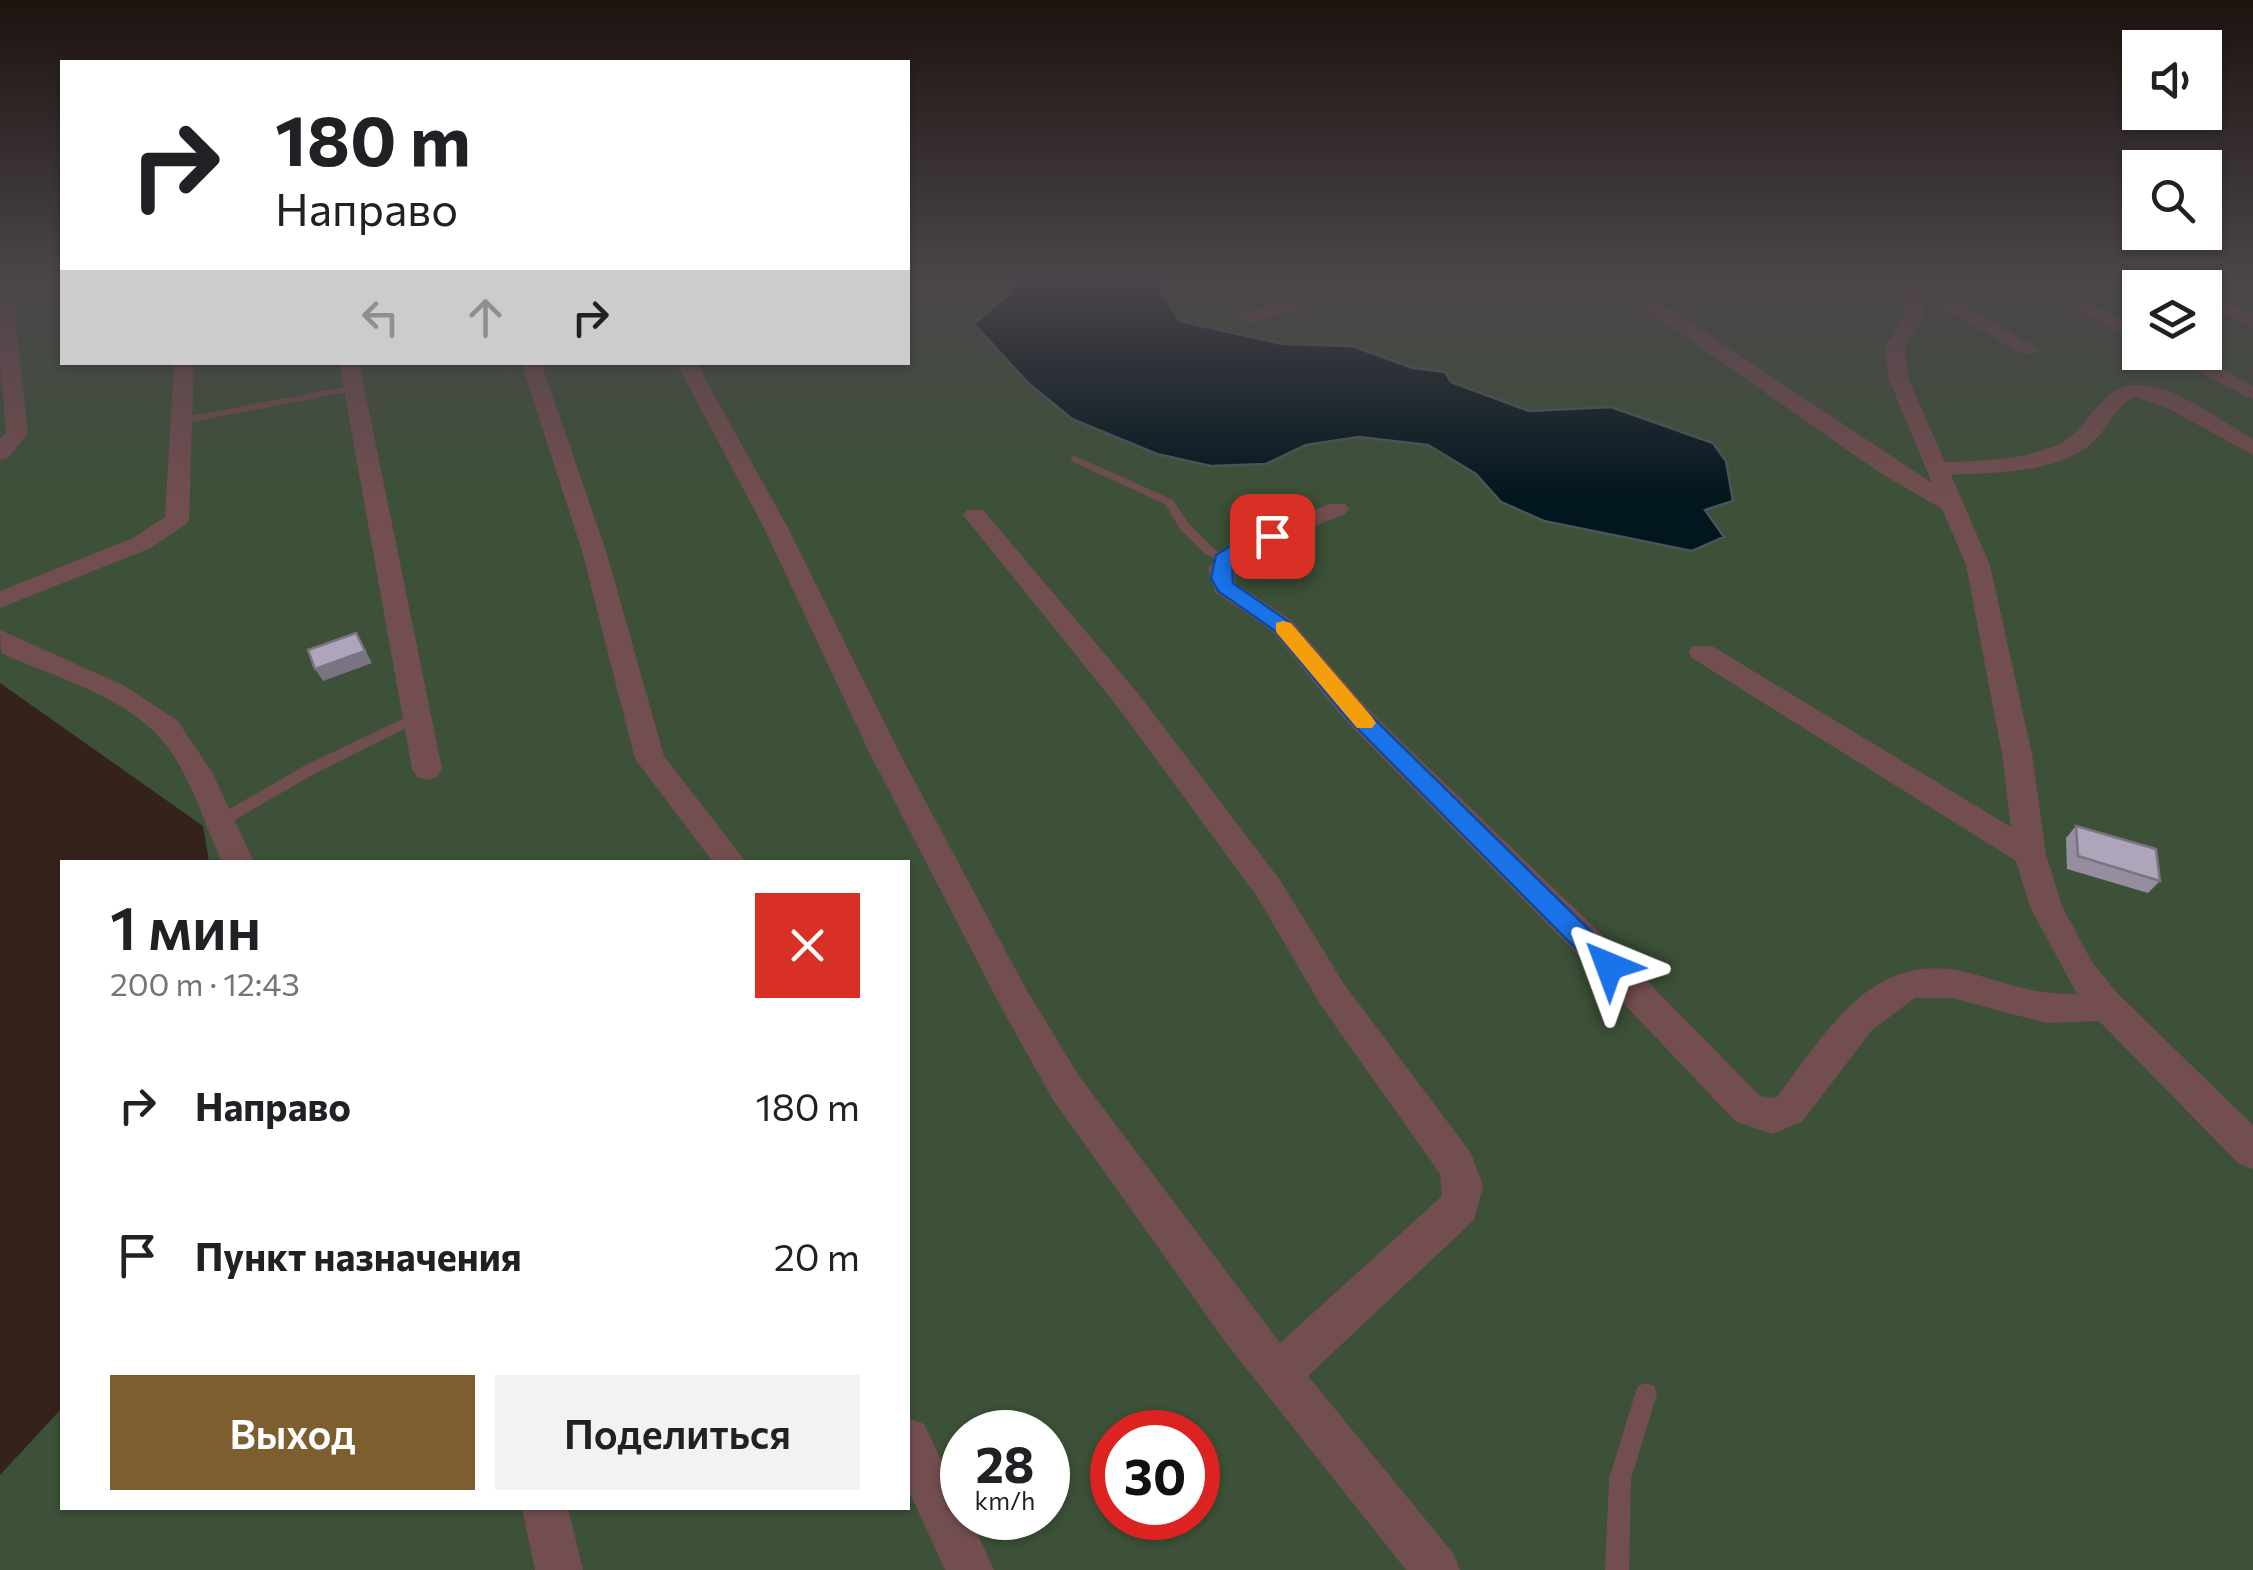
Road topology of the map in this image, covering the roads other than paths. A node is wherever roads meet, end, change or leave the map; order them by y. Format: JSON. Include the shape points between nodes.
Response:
{"nodes":[{"id":1,"x":9,"y":352,"type":"edge"},
{"id":2,"x":1718,"y":352,"type":"edge"},
{"id":3,"x":1896,"y":352,"type":"edge"},
{"id":4,"x":184,"y":365,"type":"edge"},
{"id":5,"x":350,"y":365,"type":"edge"},
{"id":6,"x":532,"y":365,"type":"edge"},
{"id":7,"x":688,"y":365,"type":"edge"},
{"id":8,"x":2206,"y":370,"type":"edge"},
{"id":9,"x":354,"y":388,"type":"junction"},
{"id":10,"x":2253,"y":394,"type":"edge"},
{"id":11,"x":181,"y":422,"type":"junction"},
{"id":12,"x":2253,"y":448,"type":"edge"},
{"id":13,"x":0,"y":453,"type":"edge"},
{"id":14,"x":1075,"y":459,"type":"dead end"},
{"id":15,"x":1939,"y":469,"type":"junction"},
{"id":16,"x":1951,"y":504,"type":"junction"},
{"id":17,"x":1337,"y":509,"type":"dead end"},
{"id":18,"x":975,"y":515,"type":"dead end"},
{"id":19,"x":1223,"y":559,"type":"junction"},
{"id":20,"x":0,"y":600,"type":"edge"},
{"id":21,"x":0,"y":639,"type":"edge"},
{"id":22,"x":1702,"y":652,"type":"dead end"},
{"id":23,"x":417,"y":717,"type":"junction"},
{"id":24,"x":427,"y":769,"type":"dead end"},
{"id":25,"x":218,"y":822,"type":"junction"},
{"id":26,"x":2030,"y":854,"type":"junction"},
{"id":27,"x":237,"y":860,"type":"edge"},
{"id":28,"x":728,"y":860,"type":"edge"},
{"id":29,"x":2106,"y":1006,"type":"junction"},
{"id":30,"x":2253,"y":1150,"type":"edge"},
{"id":31,"x":1279,"y":1373,"type":"junction"},
{"id":32,"x":1646,"y":1394,"type":"dead end"},
{"id":33,"x":910,"y":1444,"type":"edge"},
{"id":34,"x":545,"y":1510,"type":"edge"},
{"id":35,"x":1430,"y":1568,"type":"edge"},
{"id":36,"x":559,"y":1570,"type":"edge"},
{"id":37,"x":970,"y":1570,"type":"edge"},
{"id":38,"x":1617,"y":1570,"type":"edge"}],
"edges":[{"from":1,"to":13,"type":"street","via":[[17,433]]},
{"from":2,"to":16,"type":"street"},
{"from":3,"to":15,"type":"street","via":[[1907,406]]},
{"from":4,"to":11,"type":"street"},
{"from":5,"to":9,"type":"street"},
{"from":6,"to":28,"type":"street","via":[[594,550],[650,758]]},
{"from":7,"to":31,"type":"street","via":[[1022,1014],[1088,1119]]},
{"from":8,"to":10,"type":"street"},
{"from":9,"to":11,"type":"lane"},
{"from":9,"to":23,"type":"street"},
{"from":11,"to":20,"type":"street","via":[[177,520],[142,543]]},
{"from":12,"to":15,"type":"street","via":[[2137,391],[2118,396],[2070,447],[2006,466]]},
{"from":14,"to":19,"type":"lane","via":[[1162,497]]},
{"from":15,"to":16,"type":"street"},
{"from":16,"to":26,"type":"street","via":[[1969,539],[1990,618]]},
{"from":17,"to":19,"type":"street"},
{"from":18,"to":31,"type":"street","via":[[1127,699],[1258,875],[1332,994],[1457,1166],[1460,1206]]},
{"from":19,"to":29,"type":"street","via":[[1224,586],[1282,626],[1354,712],[1748,1109],[1772,1117],[1789,1110],[1869,1010],[1920,980],[1945,980],[2062,1011]]},
{"from":21,"to":25,"type":"street","via":[[136,705],[167,727]]},
{"from":22,"to":26,"type":"street"},
{"from":23,"to":24,"type":"street"},
{"from":23,"to":25,"type":"lane"},
{"from":25,"to":27,"type":"street"},
{"from":26,"to":29,"type":"street","via":[[2046,907]]},
{"from":29,"to":30,"type":"street"},
{"from":31,"to":35,"type":"street"},
{"from":32,"to":38,"type":"lane","via":[[1620,1479]]},
{"from":33,"to":37,"type":"street"},
{"from":34,"to":36,"type":"street"}]}
